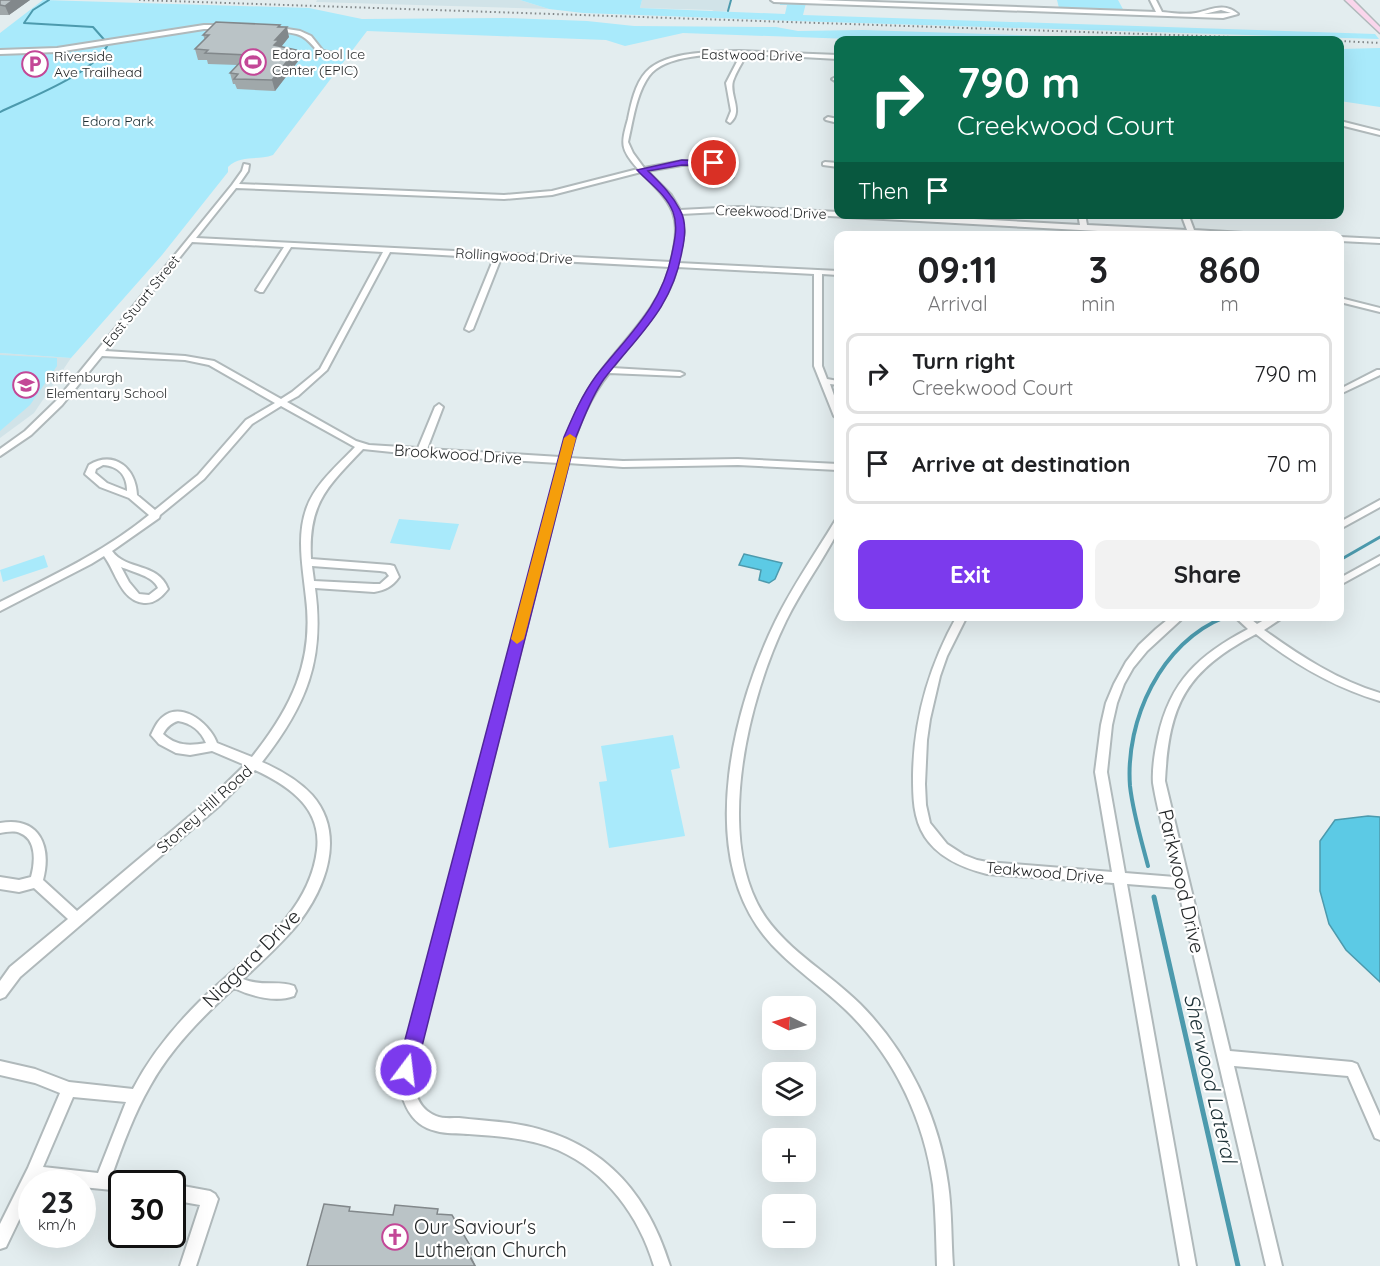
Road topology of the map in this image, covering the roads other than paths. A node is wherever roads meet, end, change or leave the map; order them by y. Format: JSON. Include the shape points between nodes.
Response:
{"nodes":[{"id":1,"x":774,"y":0,"type":"edge"},
{"id":2,"x":1153,"y":0,"type":"edge"},
{"id":3,"x":1349,"y":0,"type":"edge"},
{"id":4,"x":1354,"y":0,"type":"edge"},
{"id":5,"x":1361,"y":0,"type":"edge"},
{"id":6,"x":815,"y":1,"type":"edge"},
{"id":7,"x":992,"y":1,"type":"edge"},
{"id":8,"x":994,"y":9,"type":"junction"},
{"id":9,"x":1160,"y":14,"type":"junction"},
{"id":10,"x":1194,"y":15,"type":"junction"},
{"id":11,"x":1380,"y":22,"type":"edge"},
{"id":12,"x":234,"y":27,"type":"edge"},
{"id":13,"x":266,"y":28,"type":"edge"},
{"id":14,"x":1380,"y":31,"type":"edge"},
{"id":15,"x":0,"y":52,"type":"edge"},
{"id":16,"x":331,"y":53,"type":"dead end"},
{"id":17,"x":744,"y":54,"type":"junction"},
{"id":18,"x":834,"y":57,"type":"edge"},
{"id":19,"x":828,"y":119,"type":"dead end"},
{"id":20,"x":834,"y":120,"type":"edge"},
{"id":21,"x":730,"y":121,"type":"dead end"},
{"id":22,"x":1344,"y":124,"type":"edge"},
{"id":23,"x":1380,"y":133,"type":"edge"},
{"id":24,"x":696,"y":163,"type":"junction"},
{"id":25,"x":825,"y":164,"type":"dead end"},
{"id":26,"x":246,"y":165,"type":"dead end"},
{"id":27,"x":834,"y":165,"type":"edge"},
{"id":28,"x":641,"y":170,"type":"junction"},
{"id":29,"x":234,"y":186,"type":"junction"},
{"id":30,"x":552,"y":193,"type":"junction"},
{"id":31,"x":558,"y":200,"type":"dead end"},
{"id":32,"x":677,"y":212,"type":"junction"},
{"id":33,"x":834,"y":213,"type":"edge"},
{"id":34,"x":988,"y":219,"type":"edge"},
{"id":35,"x":1082,"y":219,"type":"edge"},
{"id":36,"x":1084,"y":227,"type":"junction"},
{"id":37,"x":1146,"y":231,"type":"edge"},
{"id":38,"x":1344,"y":239,"type":"edge"},
{"id":39,"x":190,"y":240,"type":"junction"},
{"id":40,"x":1380,"y":241,"type":"edge"},
{"id":41,"x":289,"y":245,"type":"junction"},
{"id":42,"x":388,"y":250,"type":"junction"},
{"id":43,"x":499,"y":255,"type":"junction"},
{"id":44,"x":675,"y":264,"type":"junction"},
{"id":45,"x":819,"y":272,"type":"junction"},
{"id":46,"x":834,"y":273,"type":"edge"},
{"id":47,"x":260,"y":290,"type":"dead end"},
{"id":48,"x":1344,"y":301,"type":"edge"},
{"id":49,"x":1380,"y":310,"type":"edge"},
{"id":50,"x":469,"y":329,"type":"dead end"},
{"id":51,"x":99,"y":353,"type":"junction"},
{"id":52,"x":606,"y":370,"type":"junction"},
{"id":53,"x":1380,"y":372,"type":"edge"},
{"id":54,"x":680,"y":374,"type":"dead end"},
{"id":55,"x":823,"y":381,"type":"junction"},
{"id":56,"x":834,"y":382,"type":"edge"},
{"id":57,"x":1344,"y":390,"type":"edge"},
{"id":58,"x":282,"y":402,"type":"junction"},
{"id":59,"x":439,"y":407,"type":"dead end"},
{"id":60,"x":834,"y":407,"type":"edge"},
{"id":61,"x":361,"y":446,"type":"junction"},
{"id":62,"x":421,"y":452,"type":"junction"},
{"id":63,"x":0,"y":453,"type":"edge"},
{"id":64,"x":563,"y":461,"type":"junction"},
{"id":65,"x":834,"y":467,"type":"edge"},
{"id":66,"x":132,"y":496,"type":"junction"},
{"id":67,"x":1380,"y":503,"type":"edge"},
{"id":68,"x":156,"y":516,"type":"junction"},
{"id":69,"x":1344,"y":524,"type":"edge"},
{"id":70,"x":834,"y":531,"type":"edge"},
{"id":71,"x":106,"y":551,"type":"junction"},
{"id":72,"x":1380,"y":559,"type":"edge"},
{"id":73,"x":115,"y":561,"type":"junction"},
{"id":74,"x":308,"y":562,"type":"junction"},
{"id":75,"x":1344,"y":580,"type":"edge"},
{"id":76,"x":310,"y":584,"type":"junction"},
{"id":77,"x":0,"y":607,"type":"edge"},
{"id":78,"x":960,"y":621,"type":"edge"},
{"id":79,"x":1173,"y":621,"type":"edge"},
{"id":80,"x":1245,"y":621,"type":"edge"},
{"id":81,"x":1272,"y":621,"type":"edge"},
{"id":82,"x":1257,"y":630,"type":"junction"},
{"id":83,"x":1380,"y":696,"type":"edge"},
{"id":84,"x":213,"y":746,"type":"dead end"},
{"id":85,"x":255,"y":765,"type":"junction"},
{"id":86,"x":0,"y":828,"type":"edge"},
{"id":87,"x":1120,"y":878,"type":"junction"},
{"id":88,"x":36,"y":882,"type":"junction"},
{"id":89,"x":0,"y":883,"type":"edge"},
{"id":90,"x":1183,"y":883,"type":"junction"},
{"id":91,"x":78,"y":919,"type":"junction"},
{"id":92,"x":232,"y":980,"type":"junction"},
{"id":93,"x":289,"y":991,"type":"dead end"},
{"id":94,"x":0,"y":992,"type":"edge"},
{"id":95,"x":1224,"y":1058,"type":"junction"},
{"id":96,"x":0,"y":1068,"type":"edge"},
{"id":97,"x":69,"y":1089,"type":"junction"},
{"id":98,"x":135,"y":1096,"type":"junction"},
{"id":99,"x":1380,"y":1132,"type":"edge"},
{"id":100,"x":34,"y":1170,"type":"edge"},
{"id":101,"x":96,"y":1179,"type":"edge"},
{"id":102,"x":103,"y":1180,"type":"junction"},
{"id":103,"x":108,"y":1181,"type":"edge"},
{"id":104,"x":186,"y":1195,"type":"edge"},
{"id":105,"x":18,"y":1204,"type":"edge"},
{"id":106,"x":0,"y":1241,"type":"edge"},
{"id":107,"x":188,"y":1266,"type":"edge"},
{"id":108,"x":662,"y":1266,"type":"edge"},
{"id":109,"x":945,"y":1266,"type":"edge"},
{"id":110,"x":1188,"y":1266,"type":"edge"},
{"id":111,"x":1274,"y":1266,"type":"edge"}],
"edges":[{"from":1,"to":6,"type":"street"},
{"from":2,"to":9,"type":"street"},
{"from":3,"to":14,"type":"main road"},
{"from":4,"to":11,"type":"main road"},
{"from":5,"to":11,"type":"main road"},
{"from":6,"to":8,"type":"street"},
{"from":7,"to":8,"type":"street"},
{"from":8,"to":9,"type":"street"},
{"from":9,"to":10,"type":"street"},
{"from":10,"to":10,"type":"street","via":[[1221,8],[1235,14]]},
{"from":12,"to":15,"type":"street","via":[[204,27],[32,52]]},
{"from":13,"to":16,"type":"street","via":[[298,32],[312,39],[321,52]]},
{"from":17,"to":18,"type":"street","name":"Eastwood Drive"},
{"from":17,"to":21,"type":"street","via":[[729,83],[734,111]]},
{"from":17,"to":28,"type":"street","name":"Eastwood Drive","via":[[699,54],[666,62],[643,80],[625,142]]},
{"from":19,"to":20,"type":"street"},
{"from":22,"to":23,"type":"street"},
{"from":24,"to":24,"type":"street","via":[[718,164],[730,177],[715,180]]},
{"from":24,"to":28,"type":"street"},
{"from":25,"to":27,"type":"street"},
{"from":26,"to":29,"type":"street","name":"East Stuart Street"},
{"from":28,"to":30,"type":"street"},
{"from":28,"to":32,"type":"street","via":[[668,196]]},
{"from":29,"to":30,"type":"street","via":[[486,198]]},
{"from":29,"to":39,"type":"street","name":"East Stuart Street"},
{"from":30,"to":31,"type":"street"},
{"from":32,"to":33,"type":"street","name":"Creekwood Drive","via":[[733,209]]},
{"from":32,"to":44,"type":"street","via":[[681,234]]},
{"from":34,"to":36,"type":"street","name":"Creekwood Drive"},
{"from":35,"to":36,"type":"street"},
{"from":36,"to":37,"type":"street","name":"Creekwood Drive"},
{"from":38,"to":40,"type":"street"},
{"from":39,"to":41,"type":"street","name":"Rollingwood Drive"},
{"from":39,"to":51,"type":"street","name":"East Stuart Street"},
{"from":41,"to":42,"type":"street","name":"Rollingwood Drive"},
{"from":41,"to":47,"type":"street"},
{"from":42,"to":43,"type":"street","name":"Rollingwood Drive"},
{"from":42,"to":58,"type":"street","via":[[323,370]]},
{"from":43,"to":44,"type":"street","name":"Rollingwood Drive"},
{"from":43,"to":50,"type":"street"},
{"from":44,"to":45,"type":"street","name":"Rollingwood Drive"},
{"from":44,"to":52,"type":"street","via":[[663,298],[650,318]]},
{"from":45,"to":46,"type":"street","name":"Rollingwood Drive"},
{"from":45,"to":55,"type":"street","via":[[816,348]]},
{"from":48,"to":49,"type":"street"},
{"from":51,"to":58,"type":"street","name":"Brookwood Drive","via":[[185,357],[211,363]]},
{"from":51,"to":63,"type":"street","name":"East Stuart Street","via":[[50,413]]},
{"from":52,"to":54,"type":"street"},
{"from":52,"to":64,"type":"street","via":[[577,418]]},
{"from":53,"to":57,"type":"street"},
{"from":55,"to":56,"type":"street"},
{"from":55,"to":60,"type":"street"},
{"from":58,"to":61,"type":"street","name":"Brookwood Drive"},
{"from":58,"to":68,"type":"street","via":[[249,422],[201,477]]},
{"from":59,"to":62,"type":"street"},
{"from":61,"to":62,"type":"street","name":"Brookwood Drive"},
{"from":61,"to":74,"type":"street","name":"Stoney Hill Road","via":[[323,486],[311,509],[307,523]]},
{"from":62,"to":64,"type":"street","name":"Brookwood Drive"},
{"from":64,"to":65,"type":"street","name":"Brookwood Drive"},
{"from":64,"to":108,"type":"street","via":[[405,1084],[414,1109],[436,1124],[537,1136],[561,1143],[587,1158],[607,1174],[636,1209]]},
{"from":66,"to":66,"type":"street","via":[[131,481],[118,466],[101,461],[93,466],[93,477],[114,491]]},
{"from":66,"to":68,"type":"street"},
{"from":67,"to":69,"type":"street"},
{"from":68,"to":71,"type":"street"},
{"from":70,"to":109,"type":"street","via":[[787,608],[753,693],[739,760],[734,810],[738,872],[760,920],[777,941],[879,1033],[910,1084],[932,1140],[939,1176]]},
{"from":71,"to":73,"type":"street"},
{"from":71,"to":77,"type":"street"},
{"from":72,"to":75,"type":"street"},
{"from":73,"to":73,"type":"street","via":[[154,577],[163,589],[151,599],[135,599]]},
{"from":74,"to":76,"type":"street","name":"Stoney Hill Road"},
{"from":74,"to":76,"type":"street","via":[[380,567],[390,569],[394,577],[383,587],[374,588]]},
{"from":76,"to":85,"type":"street","name":"Stoney Hill Road","via":[[313,642],[306,676],[285,721]]},
{"from":78,"to":87,"type":"street","name":"Teakwood Drive","via":[[934,676],[922,730],[920,806],[925,826],[947,852],[973,865]]},
{"from":79,"to":87,"type":"street","via":[[1128,665],[1112,697],[1103,734],[1101,772]]},
{"from":80,"to":82,"type":"street"},
{"from":81,"to":82,"type":"street","name":"Parkwood Drive"},
{"from":82,"to":83,"type":"street","via":[[1332,678]]},
{"from":82,"to":90,"type":"street","name":"Parkwood Drive","via":[[1219,650],[1198,667],[1179,691],[1167,718],[1160,750],[1160,781]]},
{"from":84,"to":85,"type":"street","name":"Niagara Drive"},
{"from":85,"to":91,"type":"street","name":"Stoney Hill Road"},
{"from":85,"to":92,"type":"street","name":"Niagara Drive","via":[[296,787],[313,806],[320,820],[324,853],[315,885],[297,916]]},
{"from":86,"to":88,"type":"street","via":[[13,824],[24,827],[35,840],[42,857]]},
{"from":87,"to":90,"type":"street","name":"Teakwood Drive"},
{"from":87,"to":110,"type":"street"},
{"from":88,"to":89,"type":"street","via":[[19,886]]},
{"from":88,"to":91,"type":"street"},
{"from":90,"to":95,"type":"street","name":"Parkwood Drive"},
{"from":91,"to":94,"type":"street","name":"Stoney Hill Road","via":[[15,972]]},
{"from":92,"to":93,"type":"street","via":[[266,993]]},
{"from":92,"to":98,"type":"street","name":"Niagara Drive","via":[[190,1019]]},
{"from":95,"to":99,"type":"street","via":[[1352,1069]]},
{"from":95,"to":111,"type":"street","name":"Parkwood Drive"},
{"from":96,"to":97,"type":"street"},
{"from":97,"to":98,"type":"street"},
{"from":97,"to":100,"type":"street"},
{"from":98,"to":102,"type":"street","name":"Niagara Drive"},
{"from":101,"to":102,"type":"street"},
{"from":102,"to":103,"type":"street"},
{"from":104,"to":107,"type":"street","via":[[210,1199]]},
{"from":105,"to":106,"type":"street"}]}
